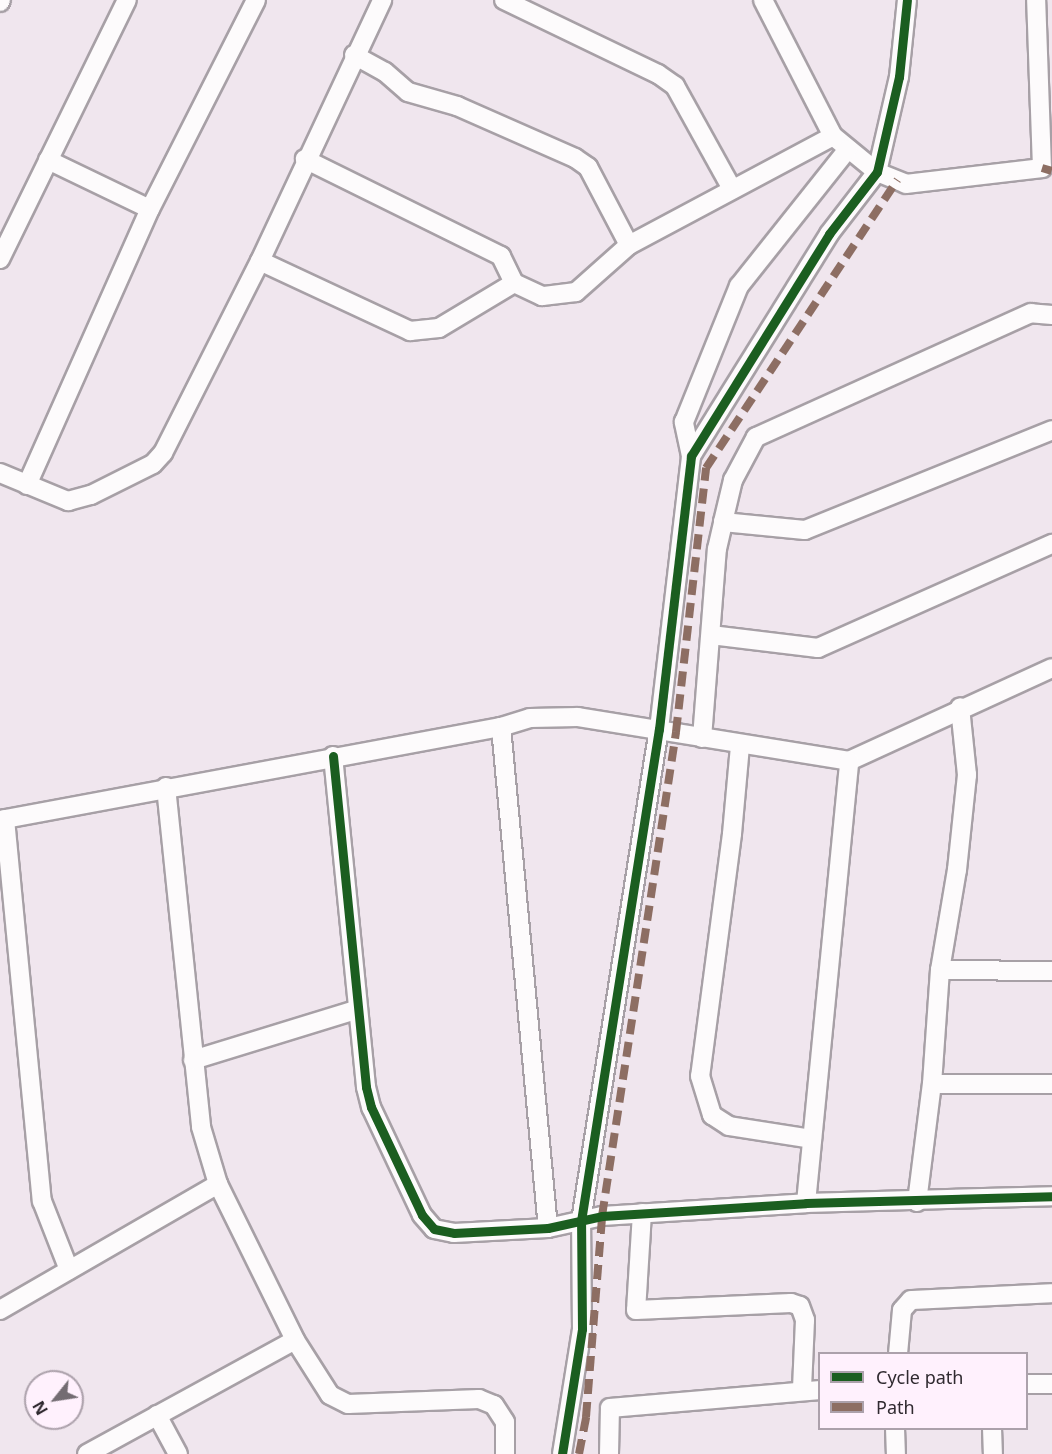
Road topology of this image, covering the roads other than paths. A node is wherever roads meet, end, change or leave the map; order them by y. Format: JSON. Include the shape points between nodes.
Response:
{"nodes":[{"id":1,"x":127,"y":0,"type":"edge"},
{"id":2,"x":256,"y":0,"type":"edge"},
{"id":3,"x":382,"y":0,"type":"edge"},
{"id":4,"x":504,"y":0,"type":"edge"},
{"id":5,"x":763,"y":0,"type":"edge"},
{"id":6,"x":907,"y":0,"type":"edge"},
{"id":7,"x":1036,"y":0,"type":"edge"},
{"id":8,"x":354,"y":55,"type":"junction"},
{"id":9,"x":833,"y":136,"type":"junction"},
{"id":10,"x":848,"y":149,"type":"junction"},
{"id":11,"x":305,"y":159,"type":"junction"},
{"id":12,"x":48,"y":160,"type":"junction"},
{"id":13,"x":877,"y":172,"type":"junction"},
{"id":14,"x":732,"y":189,"type":"junction"},
{"id":15,"x":150,"y":209,"type":"junction"},
{"id":16,"x":629,"y":245,"type":"junction"},
{"id":17,"x":1,"y":252,"type":"edge"},
{"id":18,"x":260,"y":261,"type":"junction"},
{"id":19,"x":514,"y":283,"type":"junction"},
{"id":20,"x":1052,"y":315,"type":"edge"},
{"id":21,"x":1052,"y":430,"type":"edge"},
{"id":22,"x":691,"y":456,"type":"junction"},
{"id":23,"x":0,"y":473,"type":"edge"},
{"id":24,"x":27,"y":485,"type":"junction"},
{"id":25,"x":723,"y":522,"type":"junction"},
{"id":26,"x":1052,"y":544,"type":"edge"},
{"id":27,"x":711,"y":635,"type":"junction"},
{"id":28,"x":1052,"y":668,"type":"edge"},
{"id":29,"x":1052,"y":674,"type":"edge"},
{"id":30,"x":960,"y":707,"type":"junction"},
{"id":31,"x":501,"y":727,"type":"junction"},
{"id":32,"x":659,"y":729,"type":"junction"},
{"id":33,"x":702,"y":738,"type":"junction"},
{"id":34,"x":740,"y":746,"type":"junction"},
{"id":35,"x":333,"y":756,"type":"junction"},
{"id":36,"x":849,"y":760,"type":"junction"},
{"id":37,"x":166,"y":786,"type":"junction"},
{"id":38,"x":2,"y":819,"type":"edge"},
{"id":39,"x":940,"y":970,"type":"junction"},
{"id":40,"x":1052,"y":971,"type":"edge"},
{"id":41,"x":356,"y":1010,"type":"junction"},
{"id":42,"x":193,"y":1060,"type":"junction"},
{"id":43,"x":932,"y":1084,"type":"junction"},
{"id":44,"x":1052,"y":1084,"type":"edge"},
{"id":45,"x":812,"y":1139,"type":"junction"},
{"id":46,"x":218,"y":1184,"type":"junction"},
{"id":47,"x":1052,"y":1196,"type":"edge"},
{"id":48,"x":917,"y":1202,"type":"junction"},
{"id":49,"x":806,"y":1203,"type":"junction"},
{"id":50,"x":642,"y":1213,"type":"junction"},
{"id":51,"x":581,"y":1221,"type":"junction"},
{"id":52,"x":548,"y":1228,"type":"junction"},
{"id":53,"x":69,"y":1270,"type":"junction"},
{"id":54,"x":1052,"y":1293,"type":"edge"},
{"id":55,"x":0,"y":1310,"type":"edge"},
{"id":56,"x":295,"y":1340,"type":"junction"},
{"id":57,"x":898,"y":1352,"type":"edge"},
{"id":58,"x":1028,"y":1384,"type":"edge"},
{"id":59,"x":1052,"y":1384,"type":"edge"},
{"id":60,"x":811,"y":1390,"type":"edge"},
{"id":61,"x":157,"y":1415,"type":"junction"},
{"id":62,"x":895,"y":1430,"type":"edge"},
{"id":63,"x":992,"y":1430,"type":"edge"},
{"id":64,"x":87,"y":1454,"type":"edge"},
{"id":65,"x":178,"y":1454,"type":"edge"},
{"id":66,"x":505,"y":1454,"type":"edge"},
{"id":67,"x":562,"y":1454,"type":"edge"},
{"id":68,"x":609,"y":1454,"type":"edge"},
{"id":69,"x":896,"y":1454,"type":"edge"},
{"id":70,"x":993,"y":1454,"type":"edge"}],
"edges":[{"from":1,"to":12,"type":"street"},
{"from":2,"to":15,"type":"street"},
{"from":3,"to":8,"type":"street"},
{"from":4,"to":14,"type":"street","via":[[658,74],[675,86]]},
{"from":5,"to":9,"type":"street"},
{"from":6,"to":13,"type":"street","via":[[899,77]]},
{"from":7,"to":13,"type":"street","via":[[1042,168],[906,184]]},
{"from":8,"to":11,"type":"street"},
{"from":8,"to":16,"type":"street","via":[[386,72],[408,92],[457,106],[575,158],[588,167]]},
{"from":9,"to":10,"type":"street"},
{"from":9,"to":14,"type":"street"},
{"from":10,"to":13,"type":"street"},
{"from":10,"to":22,"type":"street","via":[[739,286],[684,423]]},
{"from":11,"to":18,"type":"street"},
{"from":11,"to":19,"type":"street","via":[[501,256]]},
{"from":12,"to":15,"type":"street"},
{"from":12,"to":17,"type":"street"},
{"from":13,"to":22,"type":"street","via":[[829,234]]},
{"from":14,"to":16,"type":"street"},
{"from":15,"to":24,"type":"street"},
{"from":16,"to":19,"type":"street","via":[[576,292],[542,296]]},
{"from":18,"to":19,"type":"street","via":[[410,331],[439,328]]},
{"from":18,"to":24,"type":"street","via":[[172,440],[153,464],[79,500],[68,501]]},
{"from":20,"to":25,"type":"street","via":[[1031,313],[756,437],[733,480]]},
{"from":21,"to":25,"type":"street","via":[[805,530]]},
{"from":22,"to":32,"type":"street"},
{"from":23,"to":24,"type":"street"},
{"from":25,"to":27,"type":"street"},
{"from":26,"to":27,"type":"street","via":[[818,648]]},
{"from":27,"to":33,"type":"street"},
{"from":28,"to":29,"type":"street"},
{"from":28,"to":30,"type":"street"},
{"from":30,"to":36,"type":"street"},
{"from":30,"to":39,"type":"street","via":[[967,775],[957,870]]},
{"from":31,"to":32,"type":"street","via":[[530,718],[578,717]]},
{"from":31,"to":35,"type":"street"},
{"from":31,"to":52,"type":"street"},
{"from":32,"to":33,"type":"street"},
{"from":32,"to":51,"type":"street"},
{"from":33,"to":34,"type":"street"},
{"from":34,"to":36,"type":"street"},
{"from":34,"to":45,"type":"street","via":[[700,1076],[712,1115],[729,1126]]},
{"from":35,"to":37,"type":"street"},
{"from":35,"to":41,"type":"street"},
{"from":36,"to":45,"type":"street"},
{"from":37,"to":38,"type":"street"},
{"from":37,"to":42,"type":"street"},
{"from":38,"to":53,"type":"street","via":[[42,1201]]},
{"from":39,"to":40,"type":"street"},
{"from":39,"to":43,"type":"street"},
{"from":41,"to":42,"type":"street"},
{"from":41,"to":52,"type":"street","via":[[371,1107],[422,1215],[434,1229],[454,1233]]},
{"from":42,"to":46,"type":"street","via":[[201,1127]]},
{"from":43,"to":44,"type":"street"},
{"from":43,"to":48,"type":"street"},
{"from":45,"to":49,"type":"street"},
{"from":46,"to":53,"type":"street"},
{"from":46,"to":56,"type":"street"},
{"from":47,"to":48,"type":"street"},
{"from":48,"to":49,"type":"street"},
{"from":49,"to":50,"type":"street"},
{"from":50,"to":51,"type":"street"},
{"from":50,"to":60,"type":"street","via":[[636,1310],[791,1303],[800,1306],[805,1320]]},
{"from":51,"to":52,"type":"street"},
{"from":51,"to":67,"type":"street","via":[[582,1329]]},
{"from":53,"to":55,"type":"street"},
{"from":54,"to":57,"type":"street","via":[[911,1300],[902,1310]]},
{"from":56,"to":61,"type":"street"},
{"from":56,"to":66,"type":"street","via":[[330,1395],[348,1404],[479,1399],[494,1405],[505,1422]]},
{"from":58,"to":59,"type":"street"},
{"from":60,"to":68,"type":"street","via":[[610,1408]]},
{"from":61,"to":64,"type":"street"},
{"from":61,"to":65,"type":"street"},
{"from":62,"to":69,"type":"street"},
{"from":63,"to":70,"type":"street"}]}
